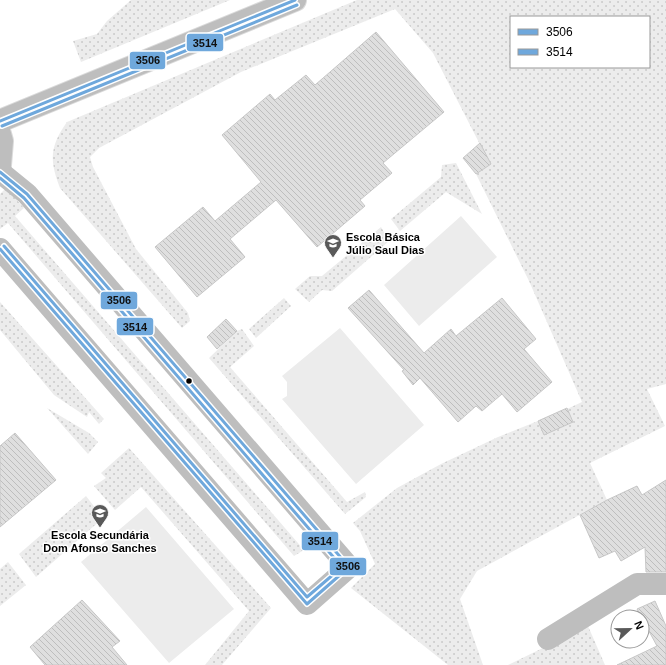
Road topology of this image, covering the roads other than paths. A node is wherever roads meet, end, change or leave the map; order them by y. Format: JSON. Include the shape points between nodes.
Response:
{"nodes":[{"id":1,"x":295,"y":0,"type":"edge"},
{"id":2,"x":0,"y":121,"type":"edge"},
{"id":3,"x":0,"y":134,"type":"edge"},
{"id":4,"x":0,"y":165,"type":"edge"},
{"id":5,"x":0,"y":172,"type":"edge"},
{"id":6,"x":0,"y":249,"type":"edge"},
{"id":7,"x":666,"y":584,"type":"edge"},
{"id":8,"x":548,"y":639,"type":"dead end"}],
"edges":[{"from":1,"to":2,"type":"street"},
{"from":3,"to":4,"type":"street"},
{"from":5,"to":6,"type":"street","via":[[27,194],[349,567],[307,604]]},
{"from":7,"to":8,"type":"street","via":[[637,584]]}]}
